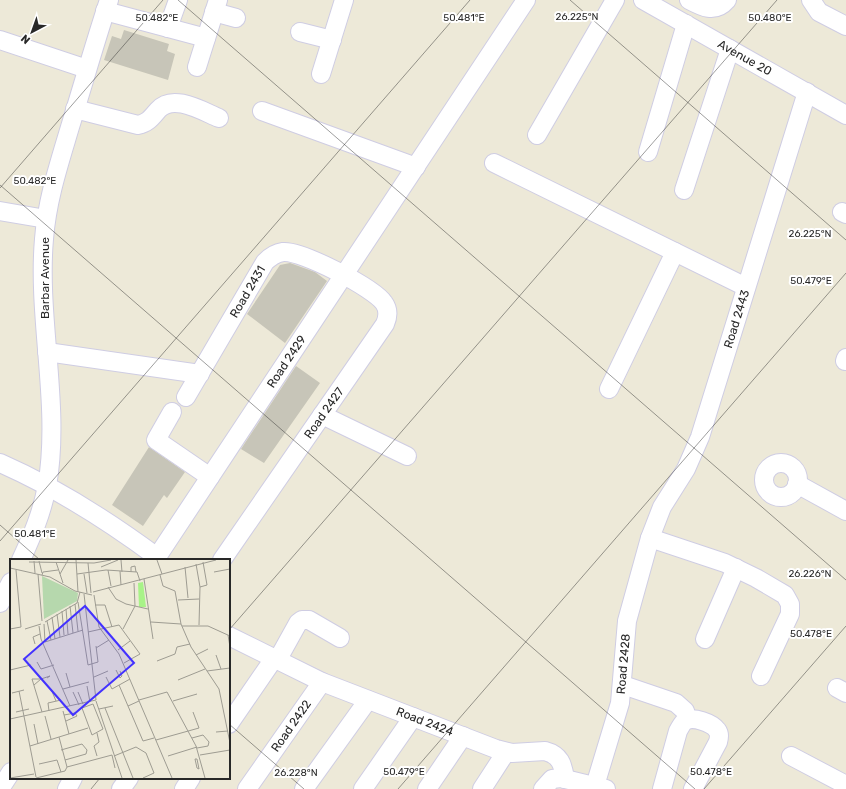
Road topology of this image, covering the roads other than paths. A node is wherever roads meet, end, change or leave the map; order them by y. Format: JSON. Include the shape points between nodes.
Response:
{"nodes":[{"id":1,"x":178,"y":0,"type":"edge"},
{"id":2,"x":344,"y":0,"type":"edge"},
{"id":3,"x":526,"y":0,"type":"edge"},
{"id":4,"x":615,"y":0,"type":"edge"},
{"id":5,"x":643,"y":0,"type":"edge"},
{"id":6,"x":688,"y":0,"type":"edge"},
{"id":7,"x":727,"y":0,"type":"edge"},
{"id":8,"x":812,"y":0,"type":"edge"},
{"id":9,"x":107,"y":6,"type":"edge"},
{"id":10,"x":216,"y":6,"type":"edge"},
{"id":11,"x":236,"y":18,"type":"dead end"},
{"id":12,"x":686,"y":24,"type":"junction"},
{"id":13,"x":846,"y":26,"type":"edge"},
{"id":14,"x":168,"y":28,"type":"junction"},
{"id":15,"x":300,"y":32,"type":"dead end"},
{"id":16,"x":206,"y":38,"type":"junction"},
{"id":17,"x":0,"y":40,"type":"edge"},
{"id":18,"x":332,"y":40,"type":"junction"},
{"id":19,"x":730,"y":49,"type":"junction"},
{"id":20,"x":197,"y":67,"type":"dead end"},
{"id":21,"x":87,"y":69,"type":"junction"},
{"id":22,"x":321,"y":74,"type":"dead end"},
{"id":23,"x":807,"y":92,"type":"junction"},
{"id":24,"x":75,"y":109,"type":"junction"},
{"id":25,"x":262,"y":111,"type":"dead end"},
{"id":26,"x":846,"y":115,"type":"edge"},
{"id":27,"x":219,"y":118,"type":"dead end"},
{"id":28,"x":537,"y":135,"type":"dead end"},
{"id":29,"x":648,"y":152,"type":"dead end"},
{"id":30,"x":494,"y":163,"type":"dead end"},
{"id":31,"x":416,"y":167,"type":"junction"},
{"id":32,"x":684,"y":190,"type":"dead end"},
{"id":33,"x":0,"y":211,"type":"edge"},
{"id":34,"x":46,"y":219,"type":"junction"},
{"id":35,"x":675,"y":252,"type":"junction"},
{"id":36,"x":345,"y":274,"type":"junction"},
{"id":37,"x":746,"y":287,"type":"junction"},
{"id":38,"x":47,"y":352,"type":"junction"},
{"id":39,"x":200,"y":374,"type":"junction"},
{"id":40,"x":609,"y":389,"type":"dead end"},
{"id":41,"x":186,"y":397,"type":"dead end"},
{"id":42,"x":172,"y":412,"type":"dead end"},
{"id":43,"x":322,"y":415,"type":"junction"},
{"id":44,"x":407,"y":456,"type":"dead end"},
{"id":45,"x":0,"y":463,"type":"edge"},
{"id":46,"x":210,"y":478,"type":"junction"},
{"id":47,"x":797,"y":484,"type":"dead end"},
{"id":48,"x":47,"y":485,"type":"junction"},
{"id":49,"x":846,"y":511,"type":"edge"},
{"id":50,"x":650,"y":538,"type":"junction"},
{"id":51,"x":21,"y":559,"type":"edge"},
{"id":52,"x":156,"y":559,"type":"edge"},
{"id":53,"x":223,"y":559,"type":"edge"},
{"id":54,"x":736,"y":568,"type":"junction"},
{"id":55,"x":10,"y":584,"type":"edge"},
{"id":56,"x":0,"y":603,"type":"edge"},
{"id":57,"x":230,"y":638,"type":"edge"},
{"id":58,"x":340,"y":638,"type":"dead end"},
{"id":59,"x":705,"y":639,"type":"dead end"},
{"id":60,"x":276,"y":658,"type":"junction"},
{"id":61,"x":762,"y":676,"type":"dead end"},
{"id":62,"x":322,"y":682,"type":"junction"},
{"id":63,"x":623,"y":685,"type":"junction"},
{"id":64,"x":368,"y":700,"type":"junction"},
{"id":65,"x":413,"y":717,"type":"junction"},
{"id":66,"x":687,"y":719,"type":"junction"},
{"id":67,"x":230,"y":723,"type":"edge"},
{"id":68,"x":463,"y":736,"type":"junction"},
{"id":69,"x":506,"y":752,"type":"junction"},
{"id":70,"x":791,"y":756,"type":"dead end"},
{"id":71,"x":72,"y":779,"type":"edge"},
{"id":72,"x":128,"y":779,"type":"edge"},
{"id":73,"x":191,"y":779,"type":"edge"},
{"id":74,"x":565,"y":779,"type":"junction"},
{"id":75,"x":846,"y":785,"type":"edge"},
{"id":76,"x":598,"y":788,"type":"edge"},
{"id":77,"x":66,"y":789,"type":"edge"},
{"id":78,"x":121,"y":789,"type":"edge"},
{"id":79,"x":184,"y":789,"type":"edge"},
{"id":80,"x":247,"y":789,"type":"edge"},
{"id":81,"x":304,"y":789,"type":"edge"},
{"id":82,"x":363,"y":789,"type":"edge"},
{"id":83,"x":427,"y":789,"type":"edge"},
{"id":84,"x":482,"y":789,"type":"edge"},
{"id":85,"x":543,"y":789,"type":"edge"},
{"id":86,"x":662,"y":789,"type":"edge"},
{"id":87,"x":693,"y":789,"type":"edge"}],
"edges":[{"from":1,"to":14,"type":"street"},
{"from":2,"to":18,"type":"street"},
{"from":3,"to":31,"type":"street"},
{"from":4,"to":28,"type":"street"},
{"from":5,"to":12,"type":"street","name":"Avenue 20"},
{"from":6,"to":7,"type":"street","via":[[710,9],[720,6]]},
{"from":8,"to":13,"type":"street","via":[[819,12]]},
{"from":9,"to":14,"type":"street"},
{"from":9,"to":21,"type":"street","name":"Barbar Avenue"},
{"from":10,"to":11,"type":"street"},
{"from":10,"to":16,"type":"street"},
{"from":12,"to":19,"type":"street","name":"Avenue 20"},
{"from":12,"to":29,"type":"street"},
{"from":14,"to":16,"type":"street"},
{"from":15,"to":18,"type":"street"},
{"from":16,"to":20,"type":"street"},
{"from":17,"to":21,"type":"street"},
{"from":18,"to":22,"type":"street"},
{"from":19,"to":23,"type":"street","name":"Avenue 20"},
{"from":19,"to":32,"type":"street"},
{"from":21,"to":24,"type":"street","name":"Barbar Avenue"},
{"from":23,"to":26,"type":"street","name":"Avenue 20"},
{"from":23,"to":37,"type":"street","name":"Road 2443"},
{"from":24,"to":27,"type":"street","via":[[138,125],[147,122],[166,104],[178,102]]},
{"from":24,"to":34,"type":"street","name":"Barbar Avenue"},
{"from":25,"to":31,"type":"street"},
{"from":30,"to":35,"type":"street"},
{"from":31,"to":36,"type":"street","name":"Road 2429"},
{"from":33,"to":34,"type":"street"},
{"from":34,"to":38,"type":"street","name":"Barbar Avenue","via":[[42,274]]},
{"from":35,"to":37,"type":"street"},
{"from":35,"to":40,"type":"street"},
{"from":36,"to":39,"type":"street","name":"Road 2431","via":[[290,252],[270,257],[261,268]]},
{"from":36,"to":43,"type":"street","name":"Road 2427","via":[[382,300],[387,309],[387,319]]},
{"from":36,"to":46,"type":"street","name":"Road 2429"},
{"from":37,"to":50,"type":"street","name":"Road 2443","via":[[696,448],[662,507]]},
{"from":38,"to":39,"type":"street"},
{"from":38,"to":48,"type":"street","name":"Barbar Avenue","via":[[51,443]]},
{"from":39,"to":41,"type":"street","name":"Road 2431"},
{"from":42,"to":46,"type":"street","via":[[156,440]]},
{"from":43,"to":44,"type":"street"},
{"from":43,"to":53,"type":"street","name":"Road 2427"},
{"from":45,"to":48,"type":"street","name":"Road 2429"},
{"from":46,"to":52,"type":"street","name":"Road 2429"},
{"from":47,"to":49,"type":"street"},
{"from":48,"to":51,"type":"street","name":"Barbar Avenue","via":[[37,524]]},
{"from":48,"to":52,"type":"street","name":"Road 2429","via":[[119,529]]},
{"from":50,"to":54,"type":"street"},
{"from":50,"to":63,"type":"street","name":"Road 2428","via":[[627,621]]},
{"from":54,"to":59,"type":"street"},
{"from":54,"to":61,"type":"street","via":[[781,592],[790,604],[789,619]]},
{"from":55,"to":56,"type":"street"},
{"from":57,"to":60,"type":"street","name":"Road 2424"},
{"from":58,"to":60,"type":"street","via":[[309,620],[302,620]]},
{"from":60,"to":62,"type":"street","name":"Road 2424"},
{"from":60,"to":67,"type":"street"},
{"from":62,"to":64,"type":"street","name":"Road 2424"},
{"from":62,"to":80,"type":"street","name":"Road 2422"},
{"from":63,"to":66,"type":"street","via":[[680,705]]},
{"from":63,"to":76,"type":"street","name":"Road 2428"},
{"from":64,"to":65,"type":"street","name":"Road 2424"},
{"from":64,"to":81,"type":"street"},
{"from":65,"to":68,"type":"street","name":"Road 2424"},
{"from":65,"to":82,"type":"street"},
{"from":66,"to":86,"type":"street","via":[[678,731]]},
{"from":66,"to":87,"type":"street","via":[[706,722],[717,729],[720,736]]},
{"from":68,"to":69,"type":"street","name":"Road 2424"},
{"from":68,"to":83,"type":"street"},
{"from":69,"to":74,"type":"street","name":"Road 2424","via":[[550,753],[563,765]]},
{"from":69,"to":84,"type":"street"},
{"from":70,"to":75,"type":"street"},
{"from":71,"to":77,"type":"street"},
{"from":72,"to":78,"type":"street"},
{"from":73,"to":79,"type":"street"},
{"from":74,"to":76,"type":"street"},
{"from":74,"to":85,"type":"street","via":[[552,779]]}]}
